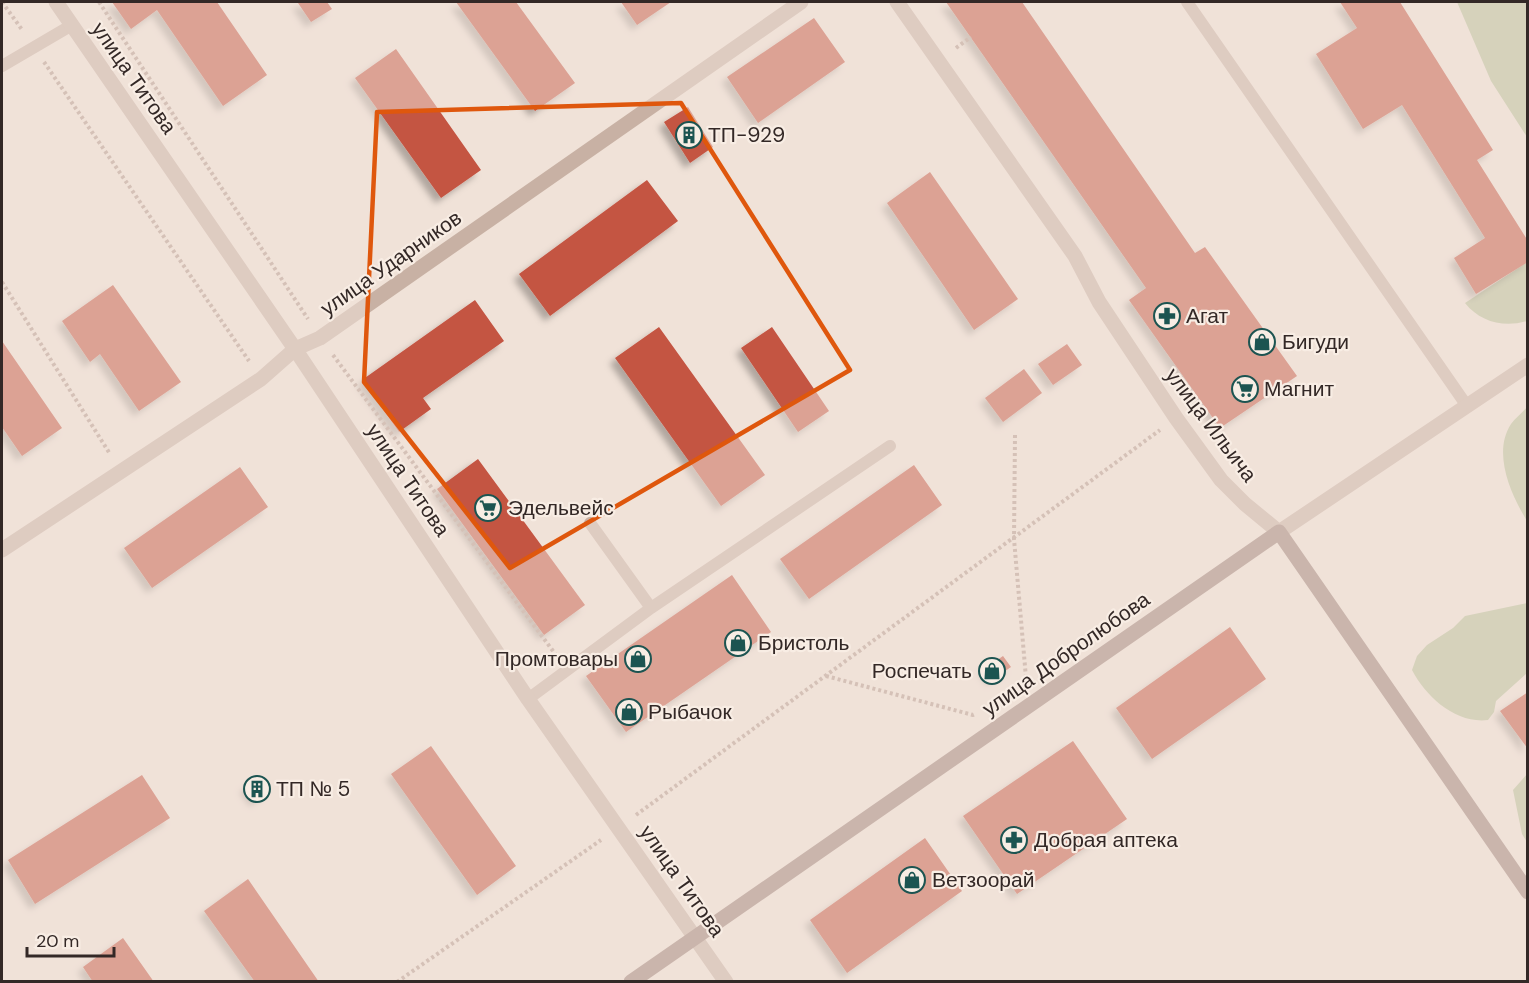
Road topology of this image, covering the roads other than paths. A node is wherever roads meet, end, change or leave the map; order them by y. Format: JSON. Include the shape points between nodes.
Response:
{"nodes":[{"id":1,"x":56,"y":2,"type":"edge"},
{"id":2,"x":801,"y":2,"type":"edge"},
{"id":3,"x":897,"y":2,"type":"edge"},
{"id":4,"x":1187,"y":2,"type":"edge"},
{"id":5,"x":72,"y":25,"type":"junction"},
{"id":6,"x":2,"y":66,"type":"edge"},
{"id":7,"x":295,"y":349,"type":"junction"},
{"id":8,"x":1527,"y":365,"type":"edge"},
{"id":9,"x":1467,"y":406,"type":"junction"},
{"id":10,"x":890,"y":446,"type":"dead end"},
{"id":11,"x":590,"y":523,"type":"dead end"},
{"id":12,"x":1279,"y":532,"type":"junction"},
{"id":13,"x":2,"y":550,"type":"edge"},
{"id":14,"x":651,"y":608,"type":"junction"},
{"id":15,"x":528,"y":699,"type":"junction"},
{"id":16,"x":1527,"y":892,"type":"edge"},
{"id":17,"x":695,"y":937,"type":"junction"},
{"id":18,"x":631,"y":981,"type":"edge"},
{"id":19,"x":726,"y":981,"type":"edge"}],
"edges":[{"from":1,"to":5,"type":"street","name":"улица Титова"},
{"from":2,"to":7,"type":"street","name":"улица Ударников","via":[[320,338]]},
{"from":3,"to":12,"type":"street","name":"улица Ильича","via":[[1075,256],[1099,302],[1176,418],[1221,480]]},
{"from":4,"to":9,"type":"lane"},
{"from":5,"to":6,"type":"lane"},
{"from":5,"to":7,"type":"street","name":"улица Титова"},
{"from":7,"to":13,"type":"street","name":"улица Ударников","via":[[261,378]]},
{"from":7,"to":15,"type":"street","name":"улица Титова"},
{"from":8,"to":9,"type":"street","name":"улица Добролюбова"},
{"from":9,"to":12,"type":"street","name":"улица Добролюбова"},
{"from":10,"to":14,"type":"lane"},
{"from":11,"to":14,"type":"lane"},
{"from":12,"to":16,"type":"street","name":"улица Ильича"},
{"from":12,"to":17,"type":"street","name":"улица Добролюбова"},
{"from":14,"to":15,"type":"lane"},
{"from":15,"to":17,"type":"street","name":"улица Титова"},
{"from":17,"to":18,"type":"street","name":"улица Добролюбова"},
{"from":17,"to":19,"type":"street","name":"улица Титова"}]}
